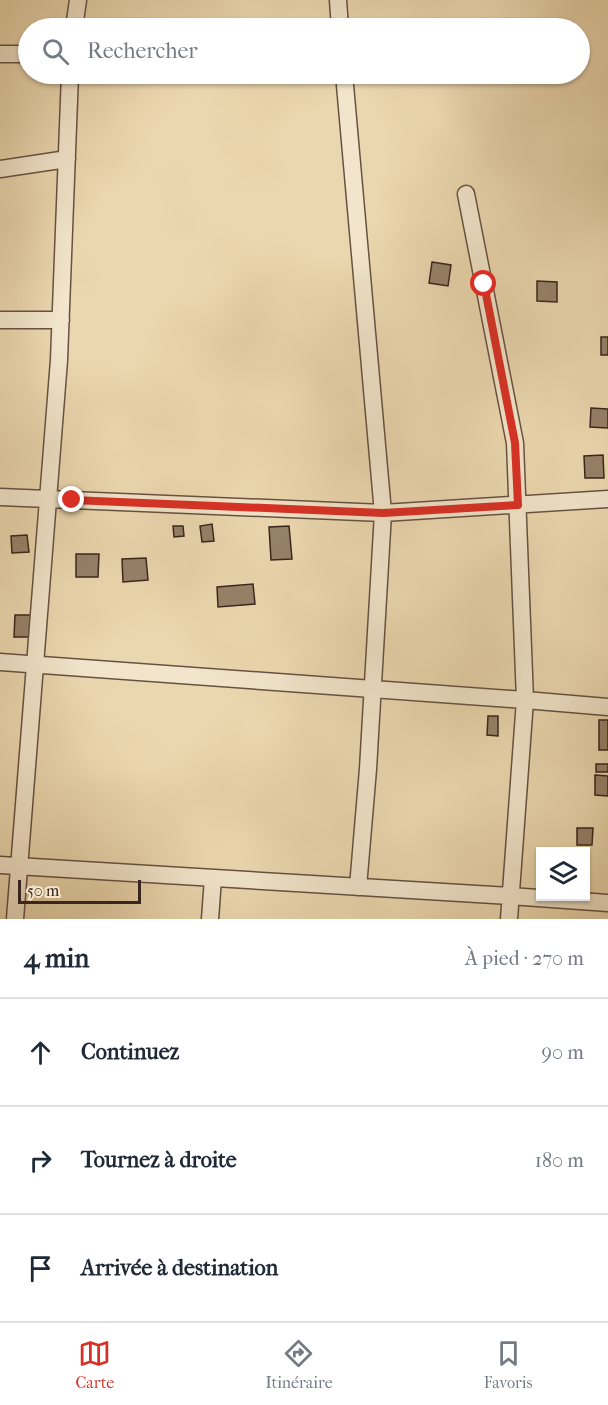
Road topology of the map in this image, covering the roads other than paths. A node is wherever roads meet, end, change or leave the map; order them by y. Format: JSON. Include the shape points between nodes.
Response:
{"nodes":[{"id":1,"x":78,"y":0,"type":"edge"},
{"id":2,"x":338,"y":0,"type":"edge"},
{"id":3,"x":75,"y":18,"type":"edge"},
{"id":4,"x":339,"y":18,"type":"edge"},
{"id":5,"x":0,"y":54,"type":"edge"},
{"id":6,"x":18,"y":54,"type":"edge"},
{"id":7,"x":70,"y":84,"type":"edge"},
{"id":8,"x":345,"y":84,"type":"edge"},
{"id":9,"x":67,"y":159,"type":"junction"},
{"id":10,"x":0,"y":169,"type":"edge"},
{"id":11,"x":466,"y":194,"type":"dead end"},
{"id":12,"x":0,"y":320,"type":"edge"},
{"id":13,"x":61,"y":320,"type":"junction"},
{"id":14,"x":0,"y":496,"type":"edge"},
{"id":15,"x":48,"y":498,"type":"junction"},
{"id":16,"x":608,"y":499,"type":"edge"},
{"id":17,"x":518,"y":505,"type":"junction"},
{"id":18,"x":383,"y":513,"type":"junction"},
{"id":19,"x":0,"y":663,"type":"edge"},
{"id":20,"x":36,"y":664,"type":"junction"},
{"id":21,"x":373,"y":688,"type":"junction"},
{"id":22,"x":525,"y":700,"type":"junction"},
{"id":23,"x":608,"y":707,"type":"edge"},
{"id":24,"x":0,"y":865,"type":"edge"},
{"id":25,"x":19,"y":866,"type":"junction"},
{"id":26,"x":213,"y":878,"type":"junction"},
{"id":27,"x":358,"y":887,"type":"junction"},
{"id":28,"x":510,"y":896,"type":"junction"},
{"id":29,"x":608,"y":903,"type":"edge"},
{"id":30,"x":15,"y":919,"type":"edge"},
{"id":31,"x":210,"y":919,"type":"edge"},
{"id":32,"x":509,"y":919,"type":"edge"}],
"edges":[{"from":1,"to":3,"type":"street"},
{"from":2,"to":4,"type":"street"},
{"from":5,"to":6,"type":"street"},
{"from":7,"to":9,"type":"street"},
{"from":8,"to":18,"type":"street"},
{"from":9,"to":10,"type":"street"},
{"from":9,"to":13,"type":"street"},
{"from":11,"to":17,"type":"street","via":[[515,443]]},
{"from":12,"to":13,"type":"street"},
{"from":13,"to":15,"type":"street"},
{"from":14,"to":15,"type":"street"},
{"from":15,"to":18,"type":"street"},
{"from":15,"to":20,"type":"street"},
{"from":16,"to":17,"type":"street"},
{"from":17,"to":18,"type":"street"},
{"from":17,"to":22,"type":"street"},
{"from":18,"to":21,"type":"street"},
{"from":19,"to":20,"type":"street"},
{"from":20,"to":21,"type":"street"},
{"from":20,"to":25,"type":"street"},
{"from":21,"to":22,"type":"street"},
{"from":21,"to":27,"type":"street"},
{"from":22,"to":23,"type":"street"},
{"from":22,"to":28,"type":"street"},
{"from":24,"to":25,"type":"street"},
{"from":25,"to":26,"type":"street"},
{"from":25,"to":30,"type":"street"},
{"from":26,"to":27,"type":"street"},
{"from":26,"to":31,"type":"street"},
{"from":27,"to":28,"type":"street"},
{"from":28,"to":29,"type":"street"},
{"from":28,"to":32,"type":"street"}]}
